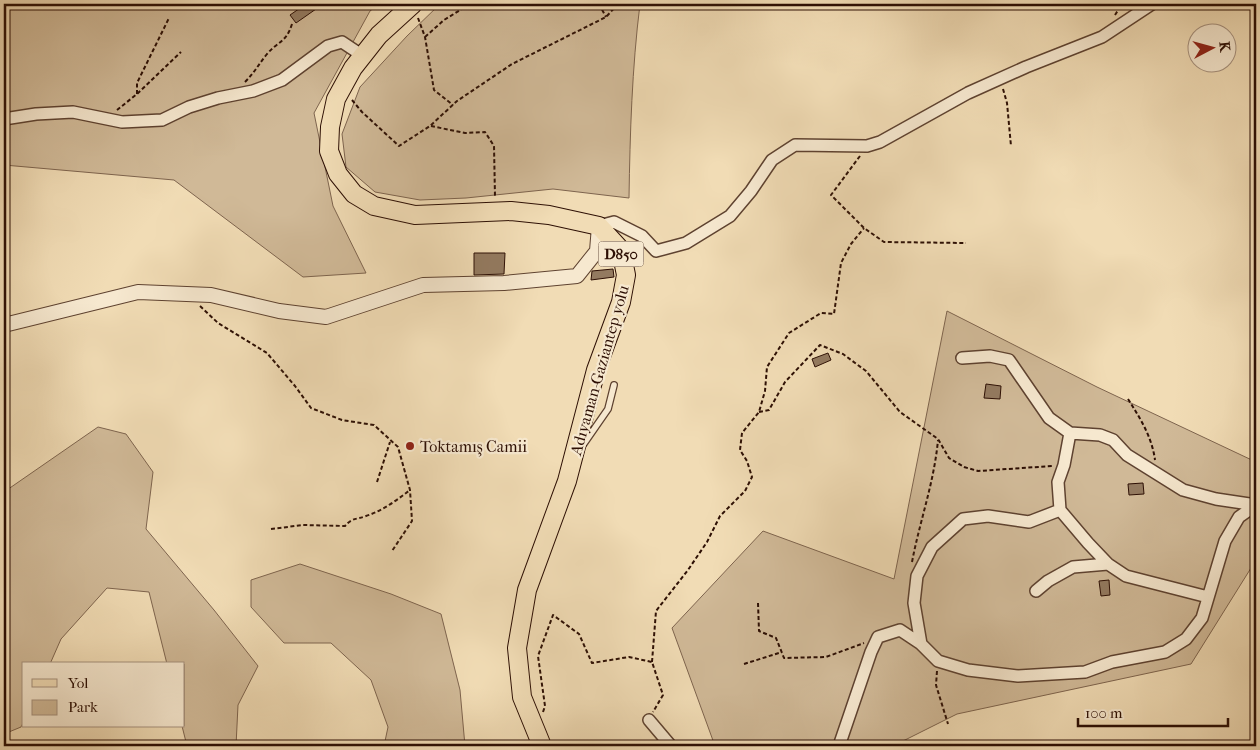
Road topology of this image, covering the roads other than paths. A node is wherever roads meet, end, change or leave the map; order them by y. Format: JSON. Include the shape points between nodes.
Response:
{"nodes":[{"id":1,"x":1152,"y":4,"type":"edge"},
{"id":2,"x":414,"y":8,"type":"edge"},
{"id":3,"x":363,"y":56,"type":"junction"},
{"id":4,"x":4,"y":118,"type":"edge"},
{"id":5,"x":600,"y":226,"type":"junction"},
{"id":6,"x":4,"y":325,"type":"edge"},
{"id":7,"x":962,"y":358,"type":"dead end"},
{"id":8,"x":614,"y":385,"type":"dead end"},
{"id":9,"x":1070,"y":433,"type":"junction"},
{"id":10,"x":573,"y":459,"type":"junction"},
{"id":11,"x":1256,"y":505,"type":"edge"},
{"id":12,"x":1060,"y":510,"type":"junction"},
{"id":13,"x":1108,"y":564,"type":"junction"},
{"id":14,"x":1036,"y":591,"type":"dead end"},
{"id":15,"x":1208,"y":598,"type":"junction"},
{"id":16,"x":921,"y":644,"type":"junction"},
{"id":17,"x":649,"y":720,"type":"road end"},
{"id":18,"x":542,"y":746,"type":"edge"},
{"id":19,"x":671,"y":746,"type":"edge"},
{"id":20,"x":839,"y":746,"type":"edge"}],
"edges":[{"from":1,"to":5,"type":"street","via":[[1102,37],[968,93],[880,142],[867,146],[795,146],[772,160],[730,216],[686,243],[656,251],[642,236],[614,222]]},
{"from":2,"to":3,"type":"main road","number":"D850","via":[[379,35]]},
{"from":3,"to":4,"type":"street","via":[[342,42],[328,46],[282,80],[189,108],[162,120],[122,122],[73,112]]},
{"from":3,"to":5,"type":"main road","number":"D850","via":[[336,100],[330,127],[329,151],[338,174],[354,194],[374,206],[416,216],[511,211]]},
{"from":5,"to":6,"type":"street","via":[[596,251],[577,276],[504,283],[423,285],[326,317],[279,311],[211,295],[138,292]]},
{"from":5,"to":10,"type":"main road","name":"Adıyaman-Gaziantep yolu","number":"D850","via":[[620,250],[626,275],[621,302],[596,370]]},
{"from":7,"to":9,"type":"street","via":[[990,356],[1010,360],[1049,418]]},
{"from":8,"to":10,"type":"lane","via":[[608,409]]},
{"from":9,"to":11,"type":"street","via":[[1100,435],[1113,440],[1127,455],[1182,490]]},
{"from":9,"to":12,"type":"street","via":[[1058,482]]},
{"from":10,"to":18,"type":"main road","name":"Adıyaman-Gaziantep yolu","number":"D850","via":[[527,590],[517,648],[522,697]]},
{"from":11,"to":15,"type":"street","via":[[1239,517],[1226,541]]},
{"from":12,"to":13,"type":"street"},
{"from":12,"to":16,"type":"street","via":[[1029,522],[988,516],[963,519],[932,547],[917,576],[914,604]]},
{"from":13,"to":14,"type":"street","via":[[1073,567]]},
{"from":13,"to":15,"type":"street","via":[[1126,576]]},
{"from":15,"to":16,"type":"street","via":[[1202,618],[1186,639],[1165,652],[1112,662],[1085,672],[1018,676],[968,670],[938,661]]},
{"from":16,"to":20,"type":"street","via":[[900,630],[878,637]]},
{"from":17,"to":19,"type":"street"}]}
